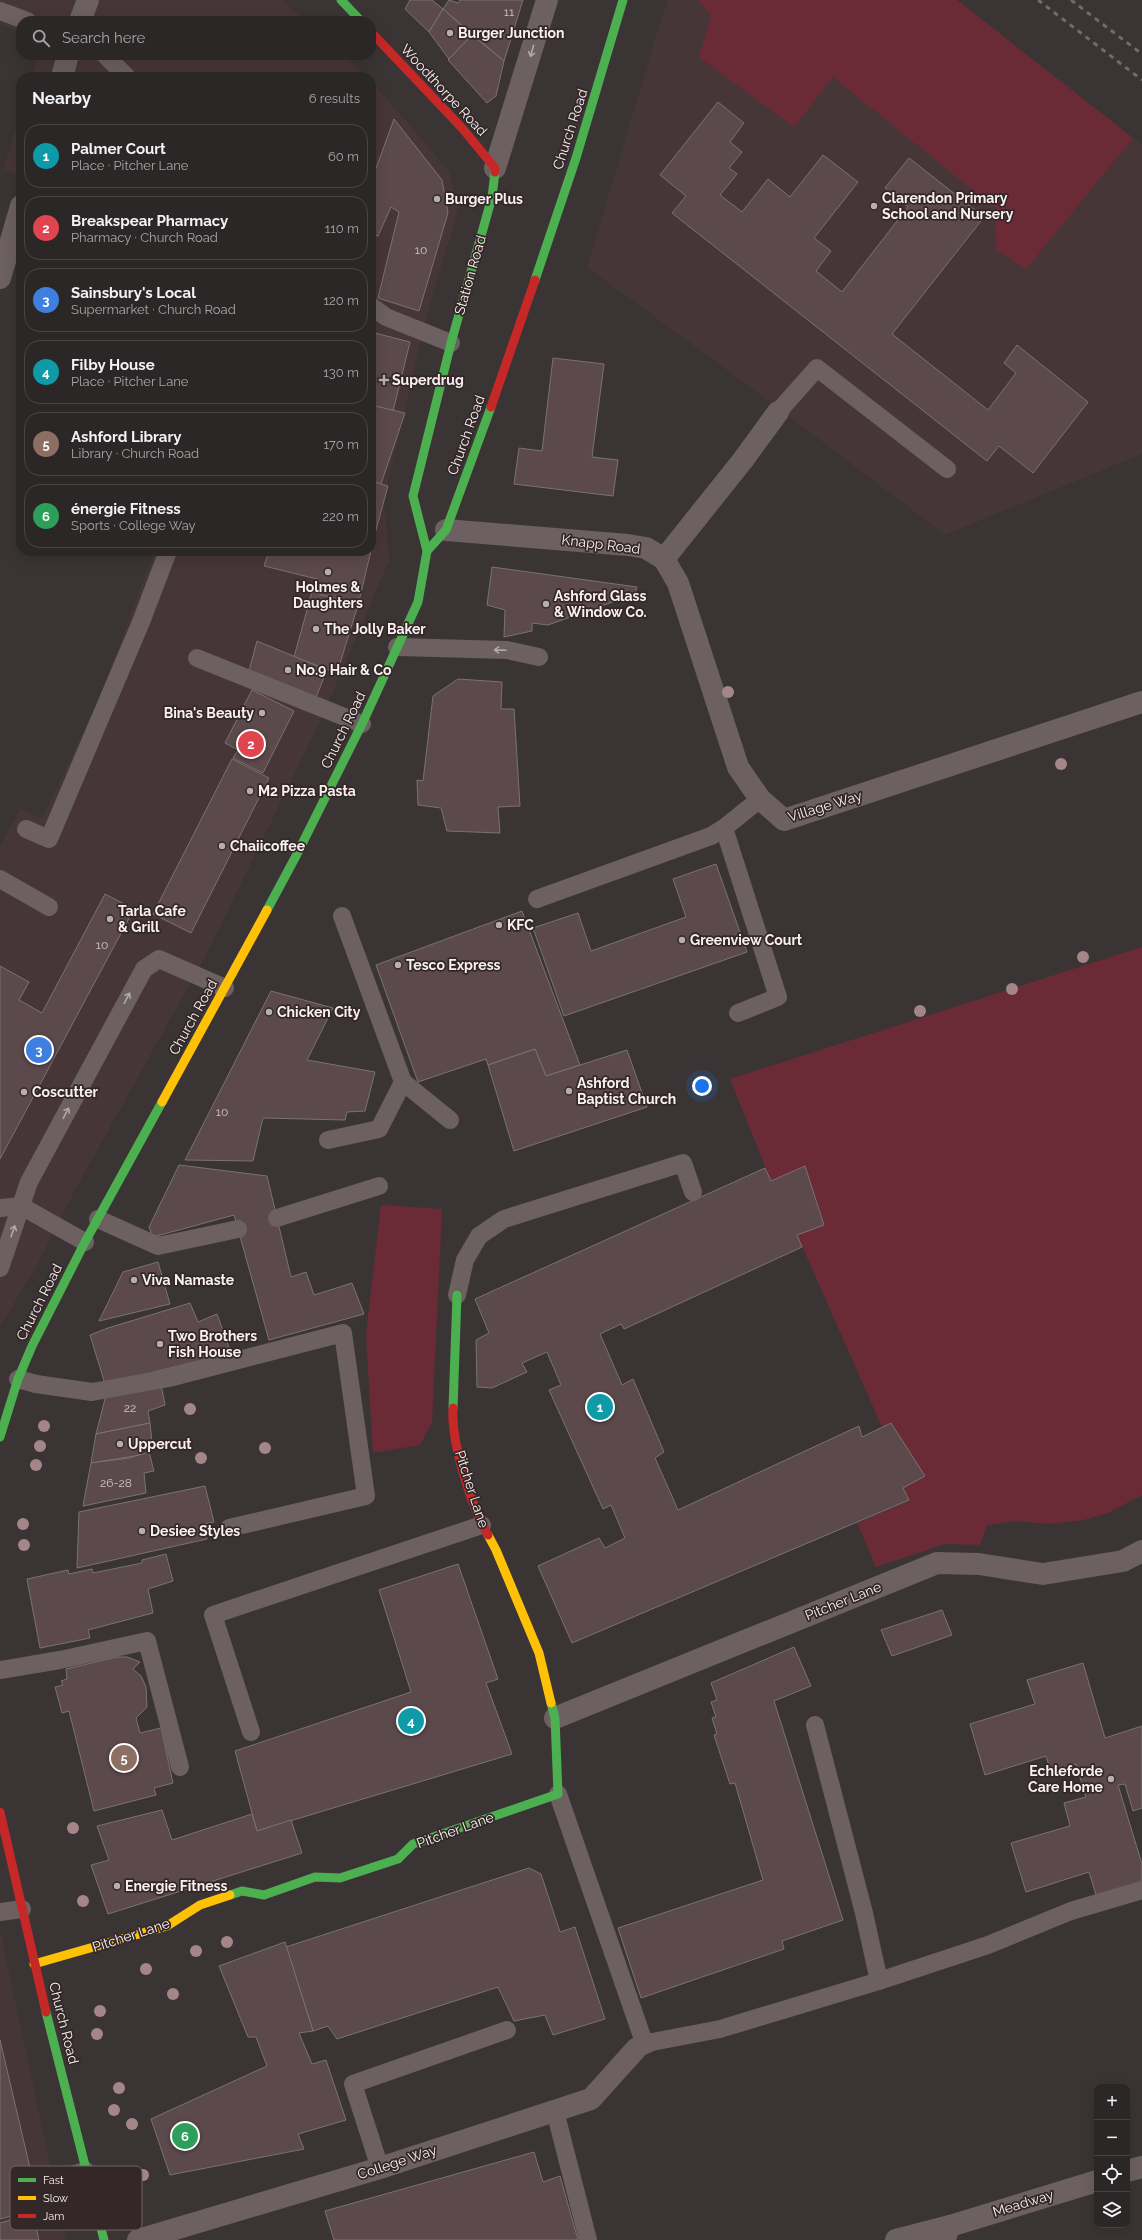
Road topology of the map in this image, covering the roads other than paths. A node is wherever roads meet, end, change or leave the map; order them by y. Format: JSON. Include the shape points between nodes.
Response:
{"nodes":[{"id":1,"x":88,"y":0,"type":"edge"},
{"id":2,"x":341,"y":0,"type":"edge"},
{"id":3,"x":547,"y":0,"type":"edge"},
{"id":4,"x":623,"y":0,"type":"edge"},
{"id":5,"x":0,"y":11,"type":"edge"},
{"id":6,"x":82,"y":16,"type":"edge"},
{"id":7,"x":356,"y":16,"type":"edge"},
{"id":8,"x":16,"y":17,"type":"edge"},
{"id":9,"x":376,"y":37,"type":"edge"},
{"id":10,"x":67,"y":60,"type":"edge"},
{"id":11,"x":110,"y":60,"type":"edge"},
{"id":12,"x":63,"y":72,"type":"edge"},
{"id":13,"x":122,"y":72,"type":"edge"},
{"id":14,"x":495,"y":168,"type":"junction"},
{"id":15,"x":12,"y":216,"type":"edge"},
{"id":16,"x":0,"y":278,"type":"edge"},
{"id":17,"x":376,"y":310,"type":"edge"},
{"id":18,"x":450,"y":343,"type":"junction"},
{"id":19,"x":778,"y":412,"type":"joint"},
{"id":20,"x":947,"y":469,"type":"dead end"},
{"id":21,"x":446,"y":530,"type":"junction"},
{"id":22,"x":427,"y":551,"type":"junction"},
{"id":23,"x":166,"y":556,"type":"edge"},
{"id":24,"x":664,"y":559,"type":"junction"},
{"id":25,"x":397,"y":647,"type":"junction"},
{"id":26,"x":539,"y":657,"type":"dead end"},
{"id":27,"x":197,"y":658,"type":"dead end"},
{"id":28,"x":1142,"y":702,"type":"edge"},
{"id":29,"x":362,"y":724,"type":"junction"},
{"id":30,"x":760,"y":799,"type":"junction"},
{"id":31,"x":724,"y":828,"type":"junction"},
{"id":32,"x":26,"y":829,"type":"dead end"},
{"id":33,"x":0,"y":880,"type":"edge"},
{"id":34,"x":537,"y":899,"type":"dead end"},
{"id":35,"x":49,"y":907,"type":"dead end"},
{"id":36,"x":342,"y":916,"type":"dead end"},
{"id":37,"x":225,"y":988,"type":"junction"},
{"id":38,"x":738,"y":1013,"type":"dead end"},
{"id":39,"x":403,"y":1082,"type":"junction"},
{"id":40,"x":450,"y":1120,"type":"dead end"},
{"id":41,"x":328,"y":1140,"type":"dead end"},
{"id":42,"x":379,"y":1186,"type":"dead end"},
{"id":43,"x":693,"y":1192,"type":"dead end"},
{"id":44,"x":21,"y":1206,"type":"junction"},
{"id":45,"x":0,"y":1208,"type":"edge"},
{"id":46,"x":277,"y":1218,"type":"dead end"},
{"id":47,"x":98,"y":1219,"type":"junction"},
{"id":48,"x":238,"y":1230,"type":"dead end"},
{"id":49,"x":85,"y":1242,"type":"junction"},
{"id":50,"x":0,"y":1268,"type":"edge"},
{"id":51,"x":457,"y":1295,"type":"joint"},
{"id":52,"x":18,"y":1379,"type":"junction"},
{"id":53,"x":0,"y":1437,"type":"edge"},
{"id":54,"x":482,"y":1525,"type":"junction"},
{"id":55,"x":229,"y":1528,"type":"dead end"},
{"id":56,"x":1142,"y":1551,"type":"edge"},
{"id":57,"x":0,"y":1670,"type":"edge"},
{"id":58,"x":555,"y":1718,"type":"junction"},
{"id":59,"x":815,"y":1725,"type":"dead end"},
{"id":60,"x":251,"y":1732,"type":"dead end"},
{"id":61,"x":180,"y":1767,"type":"dead end"},
{"id":62,"x":558,"y":1794,"type":"junction"},
{"id":63,"x":0,"y":1812,"type":"edge"},
{"id":64,"x":2,"y":1839,"type":"edge"},
{"id":65,"x":1142,"y":1890,"type":"edge"},
{"id":66,"x":22,"y":1908,"type":"junction"},
{"id":67,"x":0,"y":1912,"type":"edge"},
{"id":68,"x":34,"y":1964,"type":"junction"},
{"id":69,"x":879,"y":1981,"type":"junction"},
{"id":70,"x":507,"y":2030,"type":"dead end"},
{"id":71,"x":640,"y":2047,"type":"junction"},
{"id":72,"x":555,"y":2111,"type":"junction"},
{"id":73,"x":85,"y":2166,"type":"edge"},
{"id":74,"x":1142,"y":2167,"type":"edge"},
{"id":75,"x":380,"y":2168,"type":"junction"},
{"id":76,"x":1130,"y":2170,"type":"edge"},
{"id":77,"x":1094,"y":2182,"type":"edge"},
{"id":78,"x":101,"y":2230,"type":"edge"},
{"id":79,"x":947,"y":2233,"type":"edge"},
{"id":80,"x":104,"y":2240,"type":"edge"},
{"id":81,"x":138,"y":2240,"type":"edge"},
{"id":82,"x":588,"y":2240,"type":"edge"},
{"id":83,"x":896,"y":2240,"type":"edge"}],
"edges":[{"from":1,"to":6,"type":"street"},
{"from":2,"to":7,"type":"main road"},
{"from":3,"to":14,"type":"street","name":"Station Road","one_way":true},
{"from":4,"to":21,"type":"main road","name":"Church Road","via":[[576,158]]},
{"from":5,"to":8,"type":"lane"},
{"from":9,"to":14,"type":"main road","name":"Woodthorpe Road","via":[[462,128]]},
{"from":10,"to":12,"type":"street"},
{"from":11,"to":13,"type":"lane"},
{"from":14,"to":18,"type":"main road","name":"Station Road","via":[[492,197]]},
{"from":15,"to":16,"type":"street"},
{"from":17,"to":18,"type":"lane","via":[[386,317]]},
{"from":18,"to":22,"type":"main road","name":"Station Road","via":[[413,496]]},
{"from":19,"to":20,"type":"lane","via":[[817,368]]},
{"from":19,"to":24,"type":"street","via":[[744,460]]},
{"from":21,"to":22,"type":"main road","name":"Church Road"},
{"from":21,"to":24,"type":"street","name":"Knapp Road","via":[[628,545],[646,548]]},
{"from":22,"to":25,"type":"main road","name":"Church Road","via":[[418,602]]},
{"from":23,"to":32,"type":"lane","via":[[141,622],[49,839]]},
{"from":24,"to":30,"type":"street","name":"Village Way","via":[[678,583],[738,767]]},
{"from":26,"to":25,"type":"lane","one_way":true,"via":[[507,650]]},
{"from":25,"to":29,"type":"main road","name":"Church Road"},
{"from":27,"to":29,"type":"lane"},
{"from":28,"to":30,"type":"street","name":"Village Way","via":[[784,820]]},
{"from":29,"to":37,"type":"main road","name":"Church Road","via":[[296,856]]},
{"from":30,"to":31,"type":"lane"},
{"from":31,"to":34,"type":"lane","via":[[711,836]]},
{"from":31,"to":38,"type":"lane","via":[[778,997]]},
{"from":33,"to":35,"type":"lane"},
{"from":36,"to":39,"type":"lane"},
{"from":44,"to":37,"type":"lane","one_way":true,"via":[[29,1182],[144,969],[160,959]]},
{"from":37,"to":47,"type":"main road","name":"Church Road"},
{"from":39,"to":40,"type":"lane"},
{"from":39,"to":41,"type":"lane","via":[[379,1128]]},
{"from":42,"to":46,"type":"lane"},
{"from":43,"to":51,"type":"lane","via":[[683,1163],[504,1219],[479,1236],[465,1260]]},
{"from":44,"to":45,"type":"lane"},
{"from":44,"to":49,"type":"lane"},
{"from":50,"to":44,"type":"lane","one_way":true},
{"from":47,"to":48,"type":"lane","via":[[158,1246]]},
{"from":47,"to":49,"type":"main road","name":"Church Road"},
{"from":49,"to":52,"type":"main road","name":"Church Road"},
{"from":51,"to":54,"type":"main road","name":"Pitcher Lane","via":[[452,1426],[471,1496]]},
{"from":52,"to":53,"type":"main road","name":"Church Road"},
{"from":52,"to":55,"type":"lane","via":[[92,1392],[169,1378],[343,1333],[366,1496]]},
{"from":54,"to":58,"type":"main road","name":"Pitcher Lane","via":[[496,1550],[539,1653]]},
{"from":54,"to":60,"type":"lane","via":[[213,1615]]},
{"from":56,"to":58,"type":"street","name":"Pitcher Lane","via":[[1123,1561],[1043,1574],[979,1564],[937,1563]]},
{"from":57,"to":61,"type":"lane","via":[[147,1641]]},
{"from":58,"to":62,"type":"main road","name":"Pitcher Lane"},
{"from":59,"to":69,"type":"lane"},
{"from":62,"to":68,"type":"main road","name":"Pitcher Lane","via":[[413,1844],[398,1859],[340,1878],[315,1877],[264,1895],[242,1891],[200,1905],[167,1926]]},
{"from":62,"to":71,"type":"lane"},
{"from":63,"to":64,"type":"main road","name":"Church Road"},
{"from":64,"to":66,"type":"main road","name":"Church Road"},
{"from":65,"to":69,"type":"lane","via":[[1072,1911],[988,1945]]},
{"from":66,"to":67,"type":"lane"},
{"from":66,"to":68,"type":"main road","name":"Church Road"},
{"from":68,"to":73,"type":"main road","name":"Church Road"},
{"from":69,"to":71,"type":"lane","via":[[720,2029]]},
{"from":70,"to":75,"type":"lane","via":[[353,2084]]},
{"from":71,"to":72,"type":"street","name":"College Way","via":[[591,2099]]},
{"from":72,"to":75,"type":"street","name":"College Way"},
{"from":72,"to":82,"type":"lane"},
{"from":74,"to":76,"type":"street"},
{"from":75,"to":81,"type":"street","name":"College Way"},
{"from":77,"to":79,"type":"street","name":"Meadway"},
{"from":78,"to":80,"type":"main road","name":"Church Road"},
{"from":79,"to":83,"type":"street","name":"Meadway"}]}
